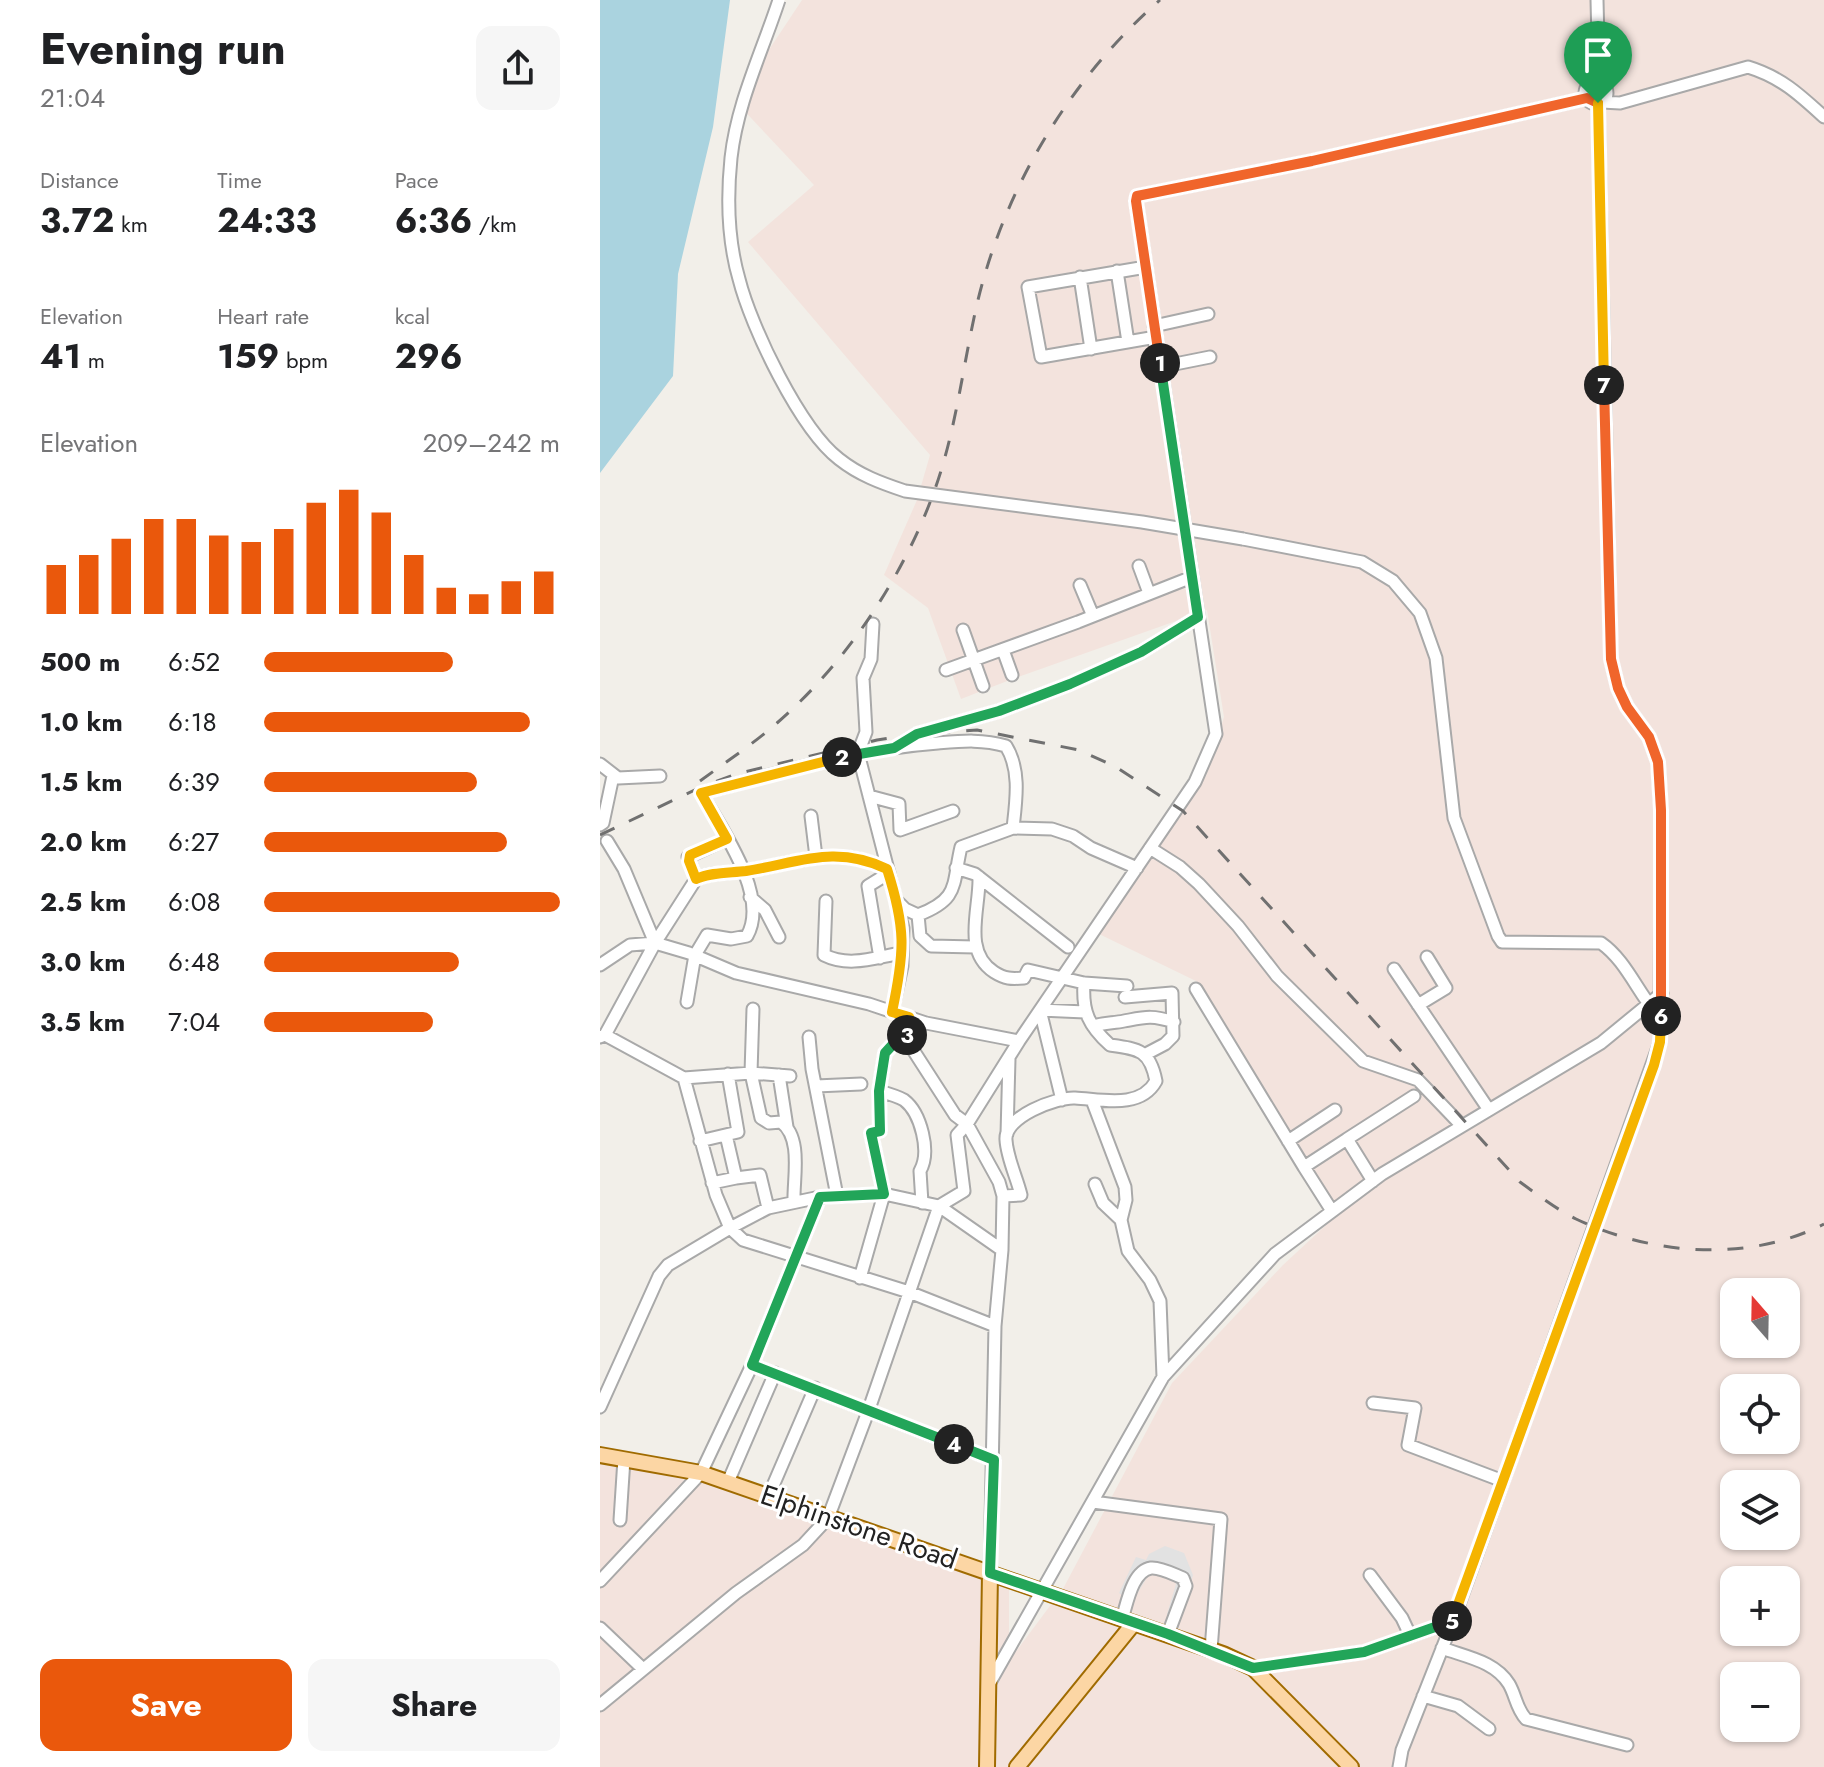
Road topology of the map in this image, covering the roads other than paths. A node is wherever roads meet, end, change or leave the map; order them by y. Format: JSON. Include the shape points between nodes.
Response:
{"nodes":[{"id":1,"x":779,"y":0,"type":"edge"},
{"id":2,"x":1597,"y":0,"type":"edge"},
{"id":3,"x":1599,"y":82,"type":"junction"},
{"id":4,"x":1596,"y":101,"type":"junction"},
{"id":5,"x":1824,"y":117,"type":"edge"},
{"id":6,"x":1146,"y":267,"type":"junction"},
{"id":7,"x":1117,"y":271,"type":"junction"},
{"id":8,"x":1080,"y":277,"type":"junction"},
{"id":9,"x":1208,"y":314,"type":"dead end"},
{"id":10,"x":1155,"y":332,"type":"junction"},
{"id":11,"x":1128,"y":342,"type":"junction"},
{"id":12,"x":1091,"y":349,"type":"junction"},
{"id":13,"x":1210,"y":357,"type":"dead end"},
{"id":14,"x":1160,"y":367,"type":"junction"},
{"id":15,"x":1139,"y":566,"type":"dead end"},
{"id":16,"x":1192,"y":577,"type":"junction"},
{"id":17,"x":1080,"y":585,"type":"dead end"},
{"id":18,"x":1149,"y":593,"type":"junction"},
{"id":19,"x":1093,"y":616,"type":"junction"},
{"id":20,"x":1198,"y":617,"type":"junction"},
{"id":21,"x":873,"y":624,"type":"dead end"},
{"id":22,"x":963,"y":630,"type":"dead end"},
{"id":23,"x":1003,"y":650,"type":"junction"},
{"id":24,"x":974,"y":660,"type":"junction"},
{"id":25,"x":946,"y":670,"type":"dead end"},
{"id":26,"x":1012,"y":675,"type":"dead end"},
{"id":27,"x":983,"y":686,"type":"dead end"},
{"id":28,"x":894,"y":748,"type":"junction"},
{"id":29,"x":858,"y":753,"type":"junction"},
{"id":30,"x":600,"y":764,"type":"edge"},
{"id":31,"x":613,"y":776,"type":"junction"},
{"id":32,"x":660,"y":776,"type":"dead end"},
{"id":33,"x":869,"y":796,"type":"junction"},
{"id":34,"x":953,"y":811,"type":"dead end"},
{"id":35,"x":811,"y":816,"type":"dead end"},
{"id":36,"x":600,"y":825,"type":"edge"},
{"id":37,"x":1013,"y":828,"type":"junction"},
{"id":38,"x":727,"y":839,"type":"junction"},
{"id":39,"x":607,"y":841,"type":"dead end"},
{"id":40,"x":1150,"y":848,"type":"junction"},
{"id":41,"x":816,"y":857,"type":"junction"},
{"id":42,"x":956,"y":868,"type":"junction"},
{"id":43,"x":1137,"y":868,"type":"junction"},
{"id":44,"x":746,"y":871,"type":"junction"},
{"id":45,"x":888,"y":871,"type":"junction"},
{"id":46,"x":979,"y":877,"type":"junction"},
{"id":47,"x":696,"y":879,"type":"junction"},
{"id":48,"x":750,"y":897,"type":"junction"},
{"id":49,"x":896,"y":900,"type":"junction"},
{"id":50,"x":826,"y":901,"type":"dead end"},
{"id":51,"x":918,"y":915,"type":"junction"},
{"id":52,"x":779,"y":937,"type":"dead end"},
{"id":53,"x":655,"y":943,"type":"junction"},
{"id":54,"x":975,"y":947,"type":"junction"},
{"id":55,"x":1068,"y":947,"type":"dead end"},
{"id":56,"x":902,"y":953,"type":"junction"},
{"id":57,"x":695,"y":955,"type":"junction"},
{"id":58,"x":1427,"y":957,"type":"dead end"},
{"id":59,"x":880,"y":958,"type":"junction"},
{"id":60,"x":600,"y":965,"type":"edge"},
{"id":61,"x":1394,"y":969,"type":"dead end"},
{"id":62,"x":1063,"y":977,"type":"junction"},
{"id":63,"x":1084,"y":983,"type":"junction"},
{"id":64,"x":1196,"y":989,"type":"dead end"},
{"id":65,"x":1662,"y":993,"type":"junction"},
{"id":66,"x":687,"y":1002,"type":"dead end"},
{"id":67,"x":1647,"y":1004,"type":"junction"},
{"id":68,"x":1418,"y":1005,"type":"junction"},
{"id":69,"x":753,"y":1009,"type":"dead end"},
{"id":70,"x":1040,"y":1010,"type":"junction"},
{"id":71,"x":892,"y":1012,"type":"junction"},
{"id":72,"x":1085,"y":1012,"type":"junction"},
{"id":73,"x":909,"y":1017,"type":"junction"},
{"id":74,"x":1661,"y":1019,"type":"junction"},
{"id":75,"x":1174,"y":1022,"type":"junction"},
{"id":76,"x":1093,"y":1026,"type":"junction"},
{"id":77,"x":603,"y":1036,"type":"edge"},
{"id":78,"x":809,"y":1037,"type":"dead end"},
{"id":79,"x":906,"y":1039,"type":"junction"},
{"id":80,"x":1019,"y":1041,"type":"junction"},
{"id":81,"x":1146,"y":1054,"type":"junction"},
{"id":82,"x":1009,"y":1056,"type":"junction"},
{"id":83,"x":751,"y":1073,"type":"junction"},
{"id":84,"x":728,"y":1074,"type":"junction"},
{"id":85,"x":684,"y":1078,"type":"junction"},
{"id":86,"x":861,"y":1084,"type":"dead end"},
{"id":87,"x":816,"y":1086,"type":"junction"},
{"id":88,"x":879,"y":1091,"type":"junction"},
{"id":89,"x":1414,"y":1096,"type":"dead end"},
{"id":90,"x":1062,"y":1100,"type":"junction"},
{"id":91,"x":1092,"y":1100,"type":"junction"},
{"id":92,"x":1335,"y":1110,"type":"dead end"},
{"id":93,"x":1489,"y":1110,"type":"junction"},
{"id":94,"x":967,"y":1124,"type":"junction"},
{"id":95,"x":1462,"y":1126,"type":"junction"},
{"id":96,"x":787,"y":1127,"type":"junction"},
{"id":97,"x":726,"y":1135,"type":"junction"},
{"id":98,"x":1007,"y":1135,"type":"junction"},
{"id":99,"x":1347,"y":1139,"type":"junction"},
{"id":100,"x":700,"y":1141,"type":"junction"},
{"id":101,"x":1288,"y":1141,"type":"junction"},
{"id":102,"x":1304,"y":1167,"type":"junction"},
{"id":103,"x":736,"y":1178,"type":"junction"},
{"id":104,"x":1373,"y":1181,"type":"junction"},
{"id":105,"x":712,"y":1183,"type":"junction"},
{"id":106,"x":1095,"y":1184,"type":"dead end"},
{"id":107,"x":884,"y":1194,"type":"junction"},
{"id":108,"x":837,"y":1196,"type":"junction"},
{"id":109,"x":1003,"y":1196,"type":"junction"},
{"id":110,"x":820,"y":1197,"type":"junction"},
{"id":111,"x":794,"y":1202,"type":"junction"},
{"id":112,"x":922,"y":1203,"type":"junction"},
{"id":113,"x":939,"y":1206,"type":"junction"},
{"id":114,"x":768,"y":1208,"type":"junction"},
{"id":115,"x":1332,"y":1211,"type":"junction"},
{"id":116,"x":1121,"y":1220,"type":"junction"},
{"id":117,"x":730,"y":1228,"type":"junction"},
{"id":118,"x":1002,"y":1250,"type":"junction"},
{"id":119,"x":797,"y":1259,"type":"junction"},
{"id":120,"x":860,"y":1278,"type":"junction"},
{"id":121,"x":909,"y":1292,"type":"junction"},
{"id":122,"x":995,"y":1326,"type":"junction"},
{"id":123,"x":752,"y":1365,"type":"junction"},
{"id":124,"x":775,"y":1373,"type":"junction"},
{"id":125,"x":1163,"y":1377,"type":"junction"},
{"id":126,"x":815,"y":1388,"type":"junction"},
{"id":127,"x":1373,"y":1403,"type":"dead end"},
{"id":128,"x":600,"y":1407,"type":"edge"},
{"id":129,"x":869,"y":1409,"type":"junction"},
{"id":130,"x":600,"y":1455,"type":"edge"},
{"id":131,"x":624,"y":1459,"type":"junction"},
{"id":132,"x":994,"y":1460,"type":"junction"},
{"id":133,"x":701,"y":1473,"type":"junction"},
{"id":134,"x":1503,"y":1481,"type":"junction"},
{"id":135,"x":728,"y":1482,"type":"junction"},
{"id":136,"x":769,"y":1495,"type":"junction"},
{"id":137,"x":1093,"y":1502,"type":"junction"},
{"id":138,"x":828,"y":1518,"type":"junction"},
{"id":139,"x":620,"y":1520,"type":"dead end"},
{"id":140,"x":990,"y":1573,"type":"junction"},
{"id":141,"x":1370,"y":1575,"type":"dead end"},
{"id":142,"x":600,"y":1581,"type":"edge"},
{"id":143,"x":1043,"y":1591,"type":"junction"},
{"id":144,"x":1128,"y":1621,"type":"junction"},
{"id":145,"x":1453,"y":1621,"type":"junction"},
{"id":146,"x":600,"y":1628,"type":"edge"},
{"id":147,"x":1168,"y":1634,"type":"junction"},
{"id":148,"x":1410,"y":1635,"type":"junction"},
{"id":149,"x":1442,"y":1648,"type":"junction"},
{"id":150,"x":1211,"y":1650,"type":"junction"},
{"id":151,"x":1253,"y":1668,"type":"junction"},
{"id":152,"x":643,"y":1669,"type":"junction"},
{"id":153,"x":989,"y":1685,"type":"junction"},
{"id":154,"x":1423,"y":1696,"type":"junction"},
{"id":155,"x":600,"y":1705,"type":"edge"},
{"id":156,"x":1489,"y":1729,"type":"dead end"},
{"id":157,"x":1627,"y":1745,"type":"dead end"},
{"id":158,"x":987,"y":1767,"type":"edge"},
{"id":159,"x":1017,"y":1767,"type":"edge"},
{"id":160,"x":1351,"y":1767,"type":"edge"},
{"id":161,"x":1399,"y":1767,"type":"edge"}],
"edges":[{"from":1,"to":67,"type":"street","bridge":true,"via":[[740,114],[729,207],[738,279],[753,320],[804,420],[823,445],[873,481],[905,491],[1155,524],[1362,562],[1381,572],[1420,613],[1436,658],[1454,818],[1498,936],[1502,942],[1601,943]]},
{"from":2,"to":3,"type":"street"},
{"from":3,"to":4,"type":"street","via":[[1607,92]]},
{"from":3,"to":4,"type":"street","via":[[1588,86]]},
{"from":4,"to":5,"type":"street","via":[[1620,103],[1748,67],[1789,85]]},
{"from":4,"to":6,"type":"street","via":[[1137,196]]},
{"from":4,"to":65,"type":"street","via":[[1611,659],[1618,688],[1658,762]]},
{"from":6,"to":7,"type":"street"},
{"from":6,"to":10,"type":"street"},
{"from":7,"to":8,"type":"street"},
{"from":7,"to":11,"type":"street"},
{"from":8,"to":12,"type":"street"},
{"from":8,"to":12,"type":"street","via":[[1028,287],[1041,357]]},
{"from":9,"to":10,"type":"street"},
{"from":10,"to":11,"type":"street"},
{"from":10,"to":14,"type":"street"},
{"from":11,"to":12,"type":"street"},
{"from":13,"to":14,"type":"street"},
{"from":14,"to":16,"type":"street"},
{"from":15,"to":18,"type":"street"},
{"from":16,"to":18,"type":"street"},
{"from":16,"to":20,"type":"street"},
{"from":17,"to":19,"type":"street"},
{"from":18,"to":19,"type":"street"},
{"from":19,"to":23,"type":"street"},
{"from":20,"to":28,"type":"street","via":[[1141,652],[1070,684],[917,734]]},
{"from":20,"to":40,"type":"street","via":[[1216,734],[1195,782]]},
{"from":21,"to":29,"type":"street","via":[[871,659],[863,678],[866,732]]},
{"from":22,"to":24,"type":"street"},
{"from":23,"to":24,"type":"street"},
{"from":23,"to":26,"type":"street"},
{"from":24,"to":25,"type":"street"},
{"from":24,"to":27,"type":"street"},
{"from":28,"to":29,"type":"street"},
{"from":28,"to":37,"type":"street","via":[[975,740],[1006,746],[1016,777]]},
{"from":29,"to":33,"type":"street"},
{"from":29,"to":38,"type":"street","via":[[701,793]]},
{"from":30,"to":31,"type":"street"},
{"from":31,"to":32,"type":"street"},
{"from":31,"to":36,"type":"street"},
{"from":33,"to":34,"type":"street","via":[[899,804],[900,830]]},
{"from":33,"to":45,"type":"street"},
{"from":35,"to":41,"type":"street"},
{"from":37,"to":42,"type":"street","via":[[961,847]]},
{"from":37,"to":43,"type":"street","via":[[1062,832]]},
{"from":38,"to":44,"type":"street"},
{"from":38,"to":47,"type":"street","via":[[688,857]]},
{"from":39,"to":53,"type":"street"},
{"from":40,"to":43,"type":"street"},
{"from":40,"to":95,"type":"street","via":[[1199,884],[1277,976],[1363,1061],[1418,1080]]},
{"from":41,"to":44,"type":"street"},
{"from":41,"to":45,"type":"street","via":[[864,858]]},
{"from":42,"to":46,"type":"street"},
{"from":42,"to":51,"type":"street","via":[[954,891]]},
{"from":43,"to":62,"type":"street"},
{"from":44,"to":47,"type":"street"},
{"from":44,"to":48,"type":"street"},
{"from":45,"to":49,"type":"street"},
{"from":45,"to":59,"type":"street","via":[[868,886]]},
{"from":46,"to":54,"type":"street"},
{"from":46,"to":55,"type":"street"},
{"from":47,"to":53,"type":"street"},
{"from":48,"to":52,"type":"street","via":[[765,910]]},
{"from":48,"to":57,"type":"street","via":[[753,926],[747,936],[707,935]]},
{"from":49,"to":51,"type":"street"},
{"from":49,"to":56,"type":"street"},
{"from":50,"to":59,"type":"street","via":[[824,955],[835,961]]},
{"from":51,"to":54,"type":"street","via":[[920,936],[931,946]]},
{"from":53,"to":57,"type":"street"},
{"from":53,"to":60,"type":"street","via":[[630,945]]},
{"from":53,"to":77,"type":"street"},
{"from":54,"to":62,"type":"street","via":[[983,964],[1008,979],[1024,978],[1028,970]]},
{"from":56,"to":59,"type":"street"},
{"from":56,"to":71,"type":"street"},
{"from":57,"to":66,"type":"street"},
{"from":57,"to":71,"type":"street","via":[[736,973]]},
{"from":58,"to":68,"type":"street","via":[[1446,988]]},
{"from":61,"to":68,"type":"street"},
{"from":62,"to":63,"type":"street"},
{"from":62,"to":70,"type":"street"},
{"from":63,"to":72,"type":"street"},
{"from":63,"to":75,"type":"street","via":[[1126,992],[1172,993]]},
{"from":64,"to":101,"type":"street"},
{"from":65,"to":67,"type":"street"},
{"from":65,"to":74,"type":"street"},
{"from":67,"to":74,"type":"street"},
{"from":67,"to":93,"type":"street","via":[[1601,1043]]},
{"from":68,"to":93,"type":"street"},
{"from":69,"to":83,"type":"street"},
{"from":70,"to":72,"type":"street"},
{"from":70,"to":80,"type":"street"},
{"from":70,"to":90,"type":"street"},
{"from":71,"to":73,"type":"street"},
{"from":72,"to":76,"type":"street"},
{"from":73,"to":79,"type":"street"},
{"from":73,"to":80,"type":"street"},
{"from":74,"to":134,"type":"street","via":[[1654,1065]]},
{"from":75,"to":76,"type":"street","via":[[1139,1016]]},
{"from":75,"to":81,"type":"street","via":[[1173,1036]]},
{"from":76,"to":81,"type":"street","via":[[1110,1045]]},
{"from":77,"to":85,"type":"street"},
{"from":78,"to":87,"type":"street"},
{"from":79,"to":88,"type":"street","via":[[885,1053]]},
{"from":79,"to":94,"type":"street","via":[[955,1115]]},
{"from":80,"to":82,"type":"street"},
{"from":81,"to":91,"type":"street","via":[[1156,1077],[1154,1086],[1121,1101]]},
{"from":82,"to":94,"type":"street"},
{"from":82,"to":98,"type":"street"},
{"from":83,"to":84,"type":"street"},
{"from":83,"to":96,"type":"street","via":[[761,1118]]},
{"from":83,"to":96,"type":"street","via":[[784,1076]]},
{"from":84,"to":85,"type":"street"},
{"from":84,"to":97,"type":"street","via":[[738,1132]]},
{"from":85,"to":100,"type":"street"},
{"from":86,"to":87,"type":"street"},
{"from":87,"to":108,"type":"street"},
{"from":88,"to":107,"type":"street","via":[[880,1131],[871,1133]]},
{"from":88,"to":112,"type":"street","via":[[904,1100],[918,1116],[924,1146]]},
{"from":89,"to":99,"type":"street"},
{"from":90,"to":91,"type":"street"},
{"from":90,"to":98,"type":"street","via":[[1015,1121]]},
{"from":91,"to":116,"type":"street","via":[[1125,1187]]},
{"from":92,"to":101,"type":"street"},
{"from":93,"to":95,"type":"street"},
{"from":94,"to":109,"type":"street"},
{"from":94,"to":113,"type":"street","via":[[957,1135],[964,1191]]},
{"from":95,"to":104,"type":"street"},
{"from":96,"to":111,"type":"street","via":[[794,1147]]},
{"from":97,"to":100,"type":"street"},
{"from":97,"to":103,"type":"street"},
{"from":98,"to":109,"type":"street","via":[[1021,1195]]},
{"from":99,"to":102,"type":"street"},
{"from":99,"to":104,"type":"street"},
{"from":100,"to":105,"type":"street"},
{"from":101,"to":102,"type":"street"},
{"from":102,"to":115,"type":"street"},
{"from":103,"to":105,"type":"street"},
{"from":103,"to":114,"type":"street","via":[[760,1175]]},
{"from":104,"to":115,"type":"street"},
{"from":105,"to":117,"type":"street"},
{"from":106,"to":116,"type":"street","via":[[1103,1203]]},
{"from":107,"to":108,"type":"street"},
{"from":107,"to":112,"type":"street"},
{"from":107,"to":120,"type":"street"},
{"from":108,"to":110,"type":"street"},
{"from":109,"to":118,"type":"street"},
{"from":110,"to":111,"type":"street"},
{"from":110,"to":119,"type":"street"},
{"from":111,"to":114,"type":"street"},
{"from":112,"to":113,"type":"street"},
{"from":113,"to":118,"type":"street"},
{"from":113,"to":121,"type":"street"},
{"from":114,"to":117,"type":"street"},
{"from":115,"to":125,"type":"street","via":[[1275,1254]]},
{"from":116,"to":125,"type":"street","via":[[1128,1251],[1160,1301]]},
{"from":117,"to":119,"type":"street","via":[[743,1240]]},
{"from":117,"to":128,"type":"street","via":[[668,1265],[659,1276]]},
{"from":118,"to":122,"type":"street"},
{"from":119,"to":120,"type":"street"},
{"from":119,"to":123,"type":"street"},
{"from":120,"to":121,"type":"street"},
{"from":121,"to":122,"type":"street"},
{"from":121,"to":129,"type":"street"},
{"from":122,"to":132,"type":"street"},
{"from":123,"to":124,"type":"street"},
{"from":123,"to":133,"type":"street"},
{"from":124,"to":126,"type":"street"},
{"from":124,"to":135,"type":"street"},
{"from":125,"to":137,"type":"street"},
{"from":126,"to":129,"type":"street"},
{"from":126,"to":136,"type":"street"},
{"from":127,"to":134,"type":"street","via":[[1415,1408],[1408,1445]]},
{"from":129,"to":132,"type":"street"},
{"from":129,"to":138,"type":"street"},
{"from":130,"to":131,"type":"main road","name":"Elphinstone Road"},
{"from":131,"to":133,"type":"main road","name":"Elphinstone Road"},
{"from":131,"to":139,"type":"street"},
{"from":132,"to":140,"type":"street"},
{"from":133,"to":135,"type":"main road","name":"Elphinstone Road"},
{"from":133,"to":142,"type":"street"},
{"from":134,"to":145,"type":"street"},
{"from":135,"to":136,"type":"main road","name":"Elphinstone Road"},
{"from":136,"to":138,"type":"main road","name":"Elphinstone Road"},
{"from":137,"to":143,"type":"street"},
{"from":137,"to":150,"type":"street","via":[[1221,1519]]},
{"from":138,"to":140,"type":"main road","name":"Elphinstone Road"},
{"from":138,"to":152,"type":"street","via":[[803,1545]]},
{"from":140,"to":143,"type":"main road","name":"Elphinstone Road"},
{"from":140,"to":153,"type":"main road"},
{"from":141,"to":148,"type":"street"},
{"from":143,"to":144,"type":"main road","name":"Elphinstone Road"},
{"from":143,"to":153,"type":"street"},
{"from":144,"to":147,"type":"main road","name":"Elphinstone Road"},
{"from":144,"to":147,"type":"street","via":[[1140,1574],[1162,1570],[1183,1578],[1186,1586]]},
{"from":144,"to":159,"type":"main road"},
{"from":145,"to":148,"type":"street"},
{"from":145,"to":149,"type":"street"},
{"from":146,"to":152,"type":"street"},
{"from":147,"to":150,"type":"main road","name":"Elphinstone Road"},
{"from":148,"to":151,"type":"street","via":[[1364,1652]]},
{"from":149,"to":154,"type":"street"},
{"from":149,"to":157,"type":"street","via":[[1490,1665],[1509,1684],[1526,1719]]},
{"from":150,"to":151,"type":"main road","name":"Elphinstone Road"},
{"from":151,"to":160,"type":"main road","name":"Elphinstone Road"},
{"from":152,"to":155,"type":"street"},
{"from":153,"to":158,"type":"main road"},
{"from":154,"to":156,"type":"street","via":[[1458,1706]]},
{"from":154,"to":161,"type":"street"}]}
